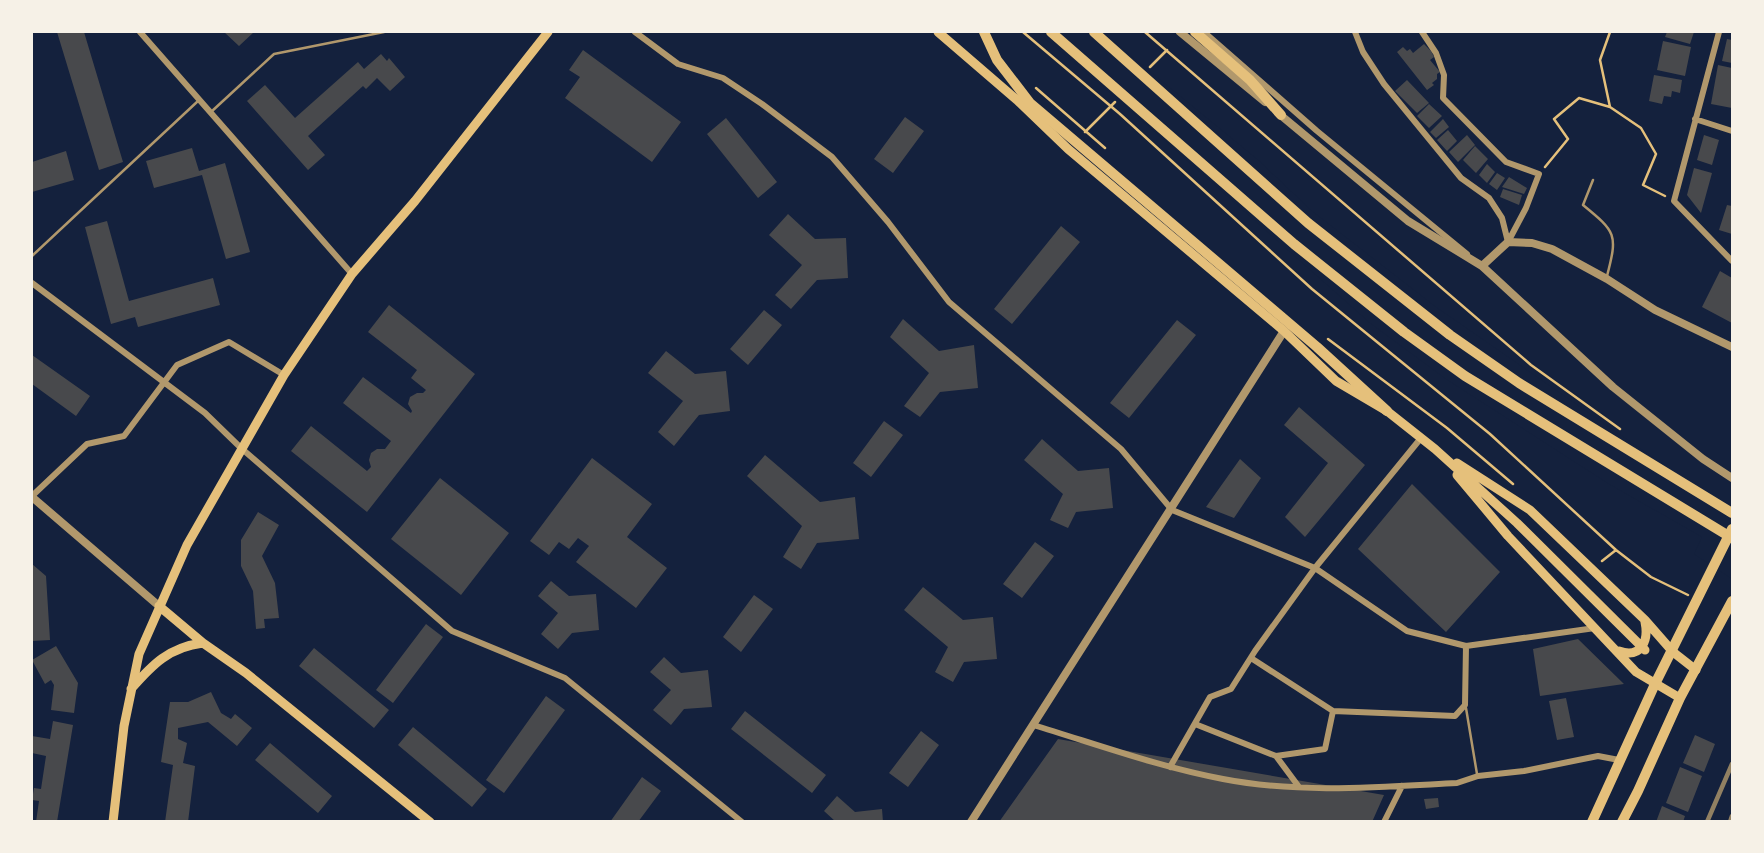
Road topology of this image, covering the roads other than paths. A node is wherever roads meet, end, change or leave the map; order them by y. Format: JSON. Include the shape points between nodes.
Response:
{"nodes":[{"id":1,"x":140,"y":32,"type":"edge"},
{"id":2,"x":384,"y":32,"type":"edge"},
{"id":3,"x":548,"y":32,"type":"edge"},
{"id":4,"x":635,"y":32,"type":"edge"},
{"id":5,"x":938,"y":32,"type":"edge"},
{"id":6,"x":984,"y":32,"type":"edge"},
{"id":7,"x":1051,"y":32,"type":"edge"},
{"id":8,"x":1094,"y":32,"type":"edge"},
{"id":9,"x":1180,"y":32,"type":"edge"},
{"id":10,"x":1195,"y":32,"type":"edge"},
{"id":11,"x":1205,"y":32,"type":"edge"},
{"id":12,"x":1355,"y":32,"type":"edge"},
{"id":13,"x":1422,"y":32,"type":"edge"},
{"id":14,"x":1720,"y":32,"type":"edge"},
{"id":15,"x":199,"y":100,"type":"junction"},
{"id":16,"x":211,"y":112,"type":"junction"},
{"id":17,"x":1281,"y":115,"type":"junction"},
{"id":18,"x":1695,"y":119,"type":"junction"},
{"id":19,"x":1732,"y":131,"type":"edge"},
{"id":20,"x":1593,"y":180,"type":"dead end"},
{"id":21,"x":1508,"y":242,"type":"junction"},
{"id":22,"x":32,"y":256,"type":"edge"},
{"id":23,"x":1732,"y":261,"type":"edge"},
{"id":24,"x":1482,"y":266,"type":"junction"},
{"id":25,"x":352,"y":274,"type":"junction"},
{"id":26,"x":1606,"y":279,"type":"junction"},
{"id":27,"x":32,"y":283,"type":"edge"},
{"id":28,"x":1284,"y":331,"type":"junction"},
{"id":29,"x":1730,"y":344,"type":"edge"},
{"id":30,"x":285,"y":374,"type":"junction"},
{"id":31,"x":163,"y":382,"type":"junction"},
{"id":32,"x":1387,"y":411,"type":"junction"},
{"id":33,"x":1421,"y":438,"type":"junction"},
{"id":34,"x":241,"y":448,"type":"junction"},
{"id":35,"x":1435,"y":449,"type":"junction"},
{"id":36,"x":1732,"y":478,"type":"edge"},
{"id":37,"x":32,"y":496,"type":"edge"},
{"id":38,"x":1172,"y":510,"type":"junction"},
{"id":39,"x":1732,"y":513,"type":"edge"},
{"id":40,"x":1732,"y":529,"type":"edge"},
{"id":41,"x":1732,"y":538,"type":"edge"},
{"id":42,"x":1315,"y":569,"type":"junction"},
{"id":43,"x":1732,"y":601,"type":"edge"},
{"id":44,"x":159,"y":606,"type":"junction"},
{"id":45,"x":1645,"y":620,"type":"junction"},
{"id":46,"x":1595,"y":628,"type":"junction"},
{"id":47,"x":203,"y":643,"type":"junction"},
{"id":48,"x":1465,"y":646,"type":"junction"},
{"id":49,"x":1645,"y":650,"type":"dead end"},
{"id":50,"x":1674,"y":650,"type":"junction"},
{"id":51,"x":1617,"y":651,"type":"junction"},
{"id":52,"x":1251,"y":658,"type":"junction"},
{"id":53,"x":1698,"y":666,"type":"junction"},
{"id":54,"x":1655,"y":684,"type":"junction"},
{"id":55,"x":130,"y":690,"type":"junction"},
{"id":56,"x":1680,"y":698,"type":"junction"},
{"id":57,"x":1465,"y":705,"type":"junction"},
{"id":58,"x":1333,"y":711,"type":"junction"},
{"id":59,"x":1195,"y":724,"type":"junction"},
{"id":60,"x":1033,"y":725,"type":"junction"},
{"id":61,"x":1276,"y":756,"type":"junction"},
{"id":62,"x":1619,"y":760,"type":"junction"},
{"id":63,"x":1170,"y":767,"type":"junction"},
{"id":64,"x":1478,"y":776,"type":"junction"},
{"id":65,"x":1299,"y":786,"type":"junction"},
{"id":66,"x":1402,"y":786,"type":"junction"},
{"id":67,"x":113,"y":821,"type":"edge"},
{"id":68,"x":430,"y":821,"type":"edge"},
{"id":69,"x":742,"y":821,"type":"edge"},
{"id":70,"x":971,"y":821,"type":"edge"},
{"id":71,"x":1384,"y":821,"type":"edge"},
{"id":72,"x":1592,"y":821,"type":"edge"},
{"id":73,"x":1622,"y":821,"type":"edge"}],
"edges":[{"from":1,"to":15,"type":"street"},
{"from":2,"to":16,"type":"lane","via":[[274,54]]},
{"from":3,"to":25,"type":"main road"},
{"from":4,"to":38,"type":"street","via":[[678,64],[723,78],[832,157],[949,302],[1121,449]]},
{"from":5,"to":28,"type":"main road","via":[[1068,149]]},
{"from":6,"to":32,"type":"highway","via":[[1030,103]]},
{"from":7,"to":41,"type":"highway","via":[[1294,244],[1405,332],[1465,376]]},
{"from":8,"to":39,"type":"highway","via":[[1308,223],[1450,335],[1519,383]]},
{"from":9,"to":17,"type":"street"},
{"from":10,"to":17,"type":"highway","via":[[1250,80]]},
{"from":11,"to":24,"type":"street"},
{"from":12,"to":21,"type":"street","via":[[1392,94],[1461,178],[1489,198],[1502,218]]},
{"from":13,"to":21,"type":"street","via":[[1444,75],[1443,98],[1506,162],[1539,174]]},
{"from":14,"to":18,"type":"street"},
{"from":15,"to":16,"type":"street"},
{"from":15,"to":22,"type":"lane"},
{"from":16,"to":25,"type":"street"},
{"from":17,"to":24,"type":"street","via":[[1408,221]]},
{"from":18,"to":19,"type":"street"},
{"from":18,"to":23,"type":"street","via":[[1674,201]]},
{"from":20,"to":26,"type":"lane","via":[[1583,205],[1609,226],[1615,248]]},
{"from":21,"to":24,"type":"street"},
{"from":21,"to":26,"type":"street","via":[[1552,249]]},
{"from":24,"to":36,"type":"street","via":[[1613,387]]},
{"from":25,"to":30,"type":"main road"},
{"from":26,"to":29,"type":"street","via":[[1655,310]]},
{"from":27,"to":31,"type":"street"},
{"from":28,"to":32,"type":"main road","via":[[1336,381]]},
{"from":28,"to":38,"type":"street"},
{"from":30,"to":31,"type":"street","via":[[229,342],[177,365]]},
{"from":30,"to":34,"type":"main road"},
{"from":31,"to":34,"type":"street"},
{"from":31,"to":37,"type":"street","via":[[124,436],[87,444]]},
{"from":32,"to":33,"type":"main road"},
{"from":33,"to":35,"type":"main road"},
{"from":33,"to":42,"type":"street"},
{"from":34,"to":44,"type":"main road"},
{"from":34,"to":69,"type":"street","via":[[452,631],[565,678]]},
{"from":35,"to":45,"type":"main road","via":[[1530,509]]},
{"from":35,"to":46,"type":"main road","via":[[1508,536]]},
{"from":35,"to":49,"type":"main road"},
{"from":37,"to":44,"type":"street"},
{"from":38,"to":42,"type":"street"},
{"from":38,"to":60,"type":"street"},
{"from":40,"to":50,"type":"main road"},
{"from":42,"to":48,"type":"street","via":[[1407,631]]},
{"from":42,"to":52,"type":"street"},
{"from":43,"to":53,"type":"main road"},
{"from":44,"to":47,"type":"main road"},
{"from":44,"to":55,"type":"main road"},
{"from":45,"to":50,"type":"main road"},
{"from":45,"to":51,"type":"main road","via":[[1647,636],[1642,648],[1630,654]]},
{"from":46,"to":48,"type":"street"},
{"from":46,"to":51,"type":"main road"},
{"from":47,"to":55,"type":"main road","via":[[176,649],[158,660]]},
{"from":47,"to":68,"type":"main road"},
{"from":48,"to":57,"type":"street"},
{"from":50,"to":53,"type":"main road"},
{"from":50,"to":54,"type":"main road"},
{"from":51,"to":54,"type":"main road"},
{"from":52,"to":58,"type":"street"},
{"from":52,"to":59,"type":"street","via":[[1231,689],[1210,697]]},
{"from":53,"to":56,"type":"main road"},
{"from":54,"to":56,"type":"main road"},
{"from":54,"to":62,"type":"main road"},
{"from":55,"to":67,"type":"main road"},
{"from":56,"to":73,"type":"main road"},
{"from":57,"to":58,"type":"street","via":[[1455,716]]},
{"from":57,"to":64,"type":"lane"},
{"from":58,"to":61,"type":"street","via":[[1325,749]]},
{"from":59,"to":61,"type":"street"},
{"from":59,"to":63,"type":"street"},
{"from":60,"to":63,"type":"street"},
{"from":60,"to":70,"type":"street"},
{"from":61,"to":65,"type":"street"},
{"from":62,"to":64,"type":"street","via":[[1598,756]]},
{"from":62,"to":72,"type":"main road"},
{"from":63,"to":65,"type":"street","via":[[1224,779]]},
{"from":64,"to":66,"type":"street","via":[[1457,783]]},
{"from":65,"to":66,"type":"street"},
{"from":66,"to":71,"type":"street"}]}
